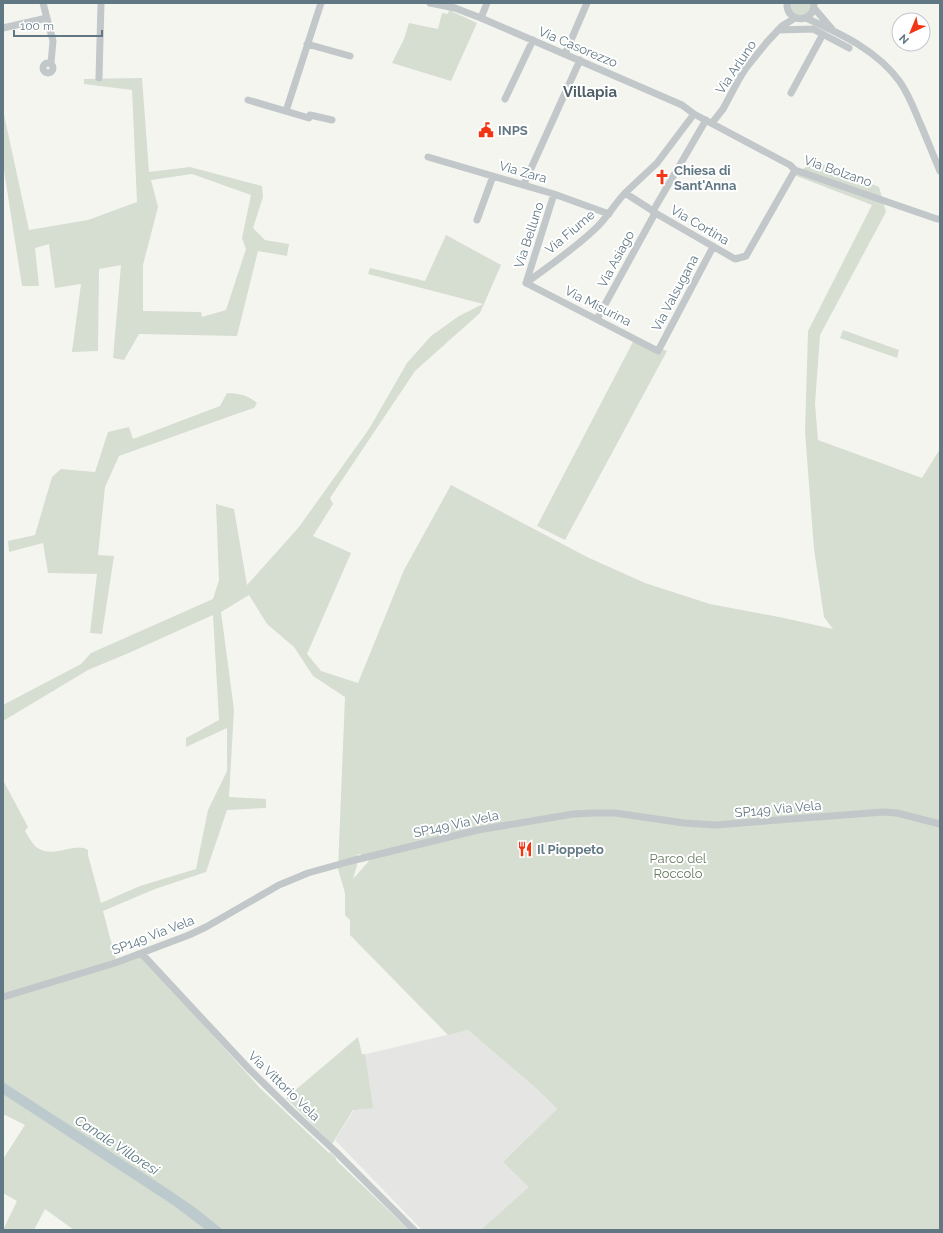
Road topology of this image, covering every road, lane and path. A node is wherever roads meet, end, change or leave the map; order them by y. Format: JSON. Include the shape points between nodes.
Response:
{"nodes":[{"id":1,"x":43,"y":3,"type":"edge"},
{"id":2,"x":101,"y":3,"type":"edge"},
{"id":3,"x":321,"y":3,"type":"edge"},
{"id":4,"x":430,"y":3,"type":"edge"},
{"id":5,"x":488,"y":3,"type":"edge"},
{"id":6,"x":587,"y":3,"type":"edge"},
{"id":7,"x":780,"y":3,"type":"edge"},
{"id":8,"x":815,"y":4,"type":"edge"},
{"id":9,"x":788,"y":9,"type":"edge"},
{"id":10,"x":47,"y":18,"type":"junction"},
{"id":11,"x":481,"y":18,"type":"junction"},
{"id":12,"x":796,"y":18,"type":"junction"},
{"id":13,"x":806,"y":18,"type":"junction"},
{"id":14,"x":3,"y":28,"type":"edge"},
{"id":15,"x":780,"y":28,"type":"junction"},
{"id":16,"x":834,"y":30,"type":"junction"},
{"id":17,"x":824,"y":34,"type":"junction"},
{"id":18,"x":533,"y":40,"type":"junction"},
{"id":19,"x":307,"y":44,"type":"junction"},
{"id":20,"x":849,"y":48,"type":"dead end"},
{"id":21,"x":566,"y":54,"type":"junction"},
{"id":22,"x":350,"y":56,"type":"dead end"},
{"id":23,"x":580,"y":60,"type":"junction"},
{"id":24,"x":51,"y":63,"type":"dead end"},
{"id":25,"x":99,"y":78,"type":"dead end"},
{"id":26,"x":791,"y":93,"type":"dead end"},
{"id":27,"x":505,"y":99,"type":"dead end"},
{"id":28,"x":248,"y":100,"type":"dead end"},
{"id":29,"x":286,"y":111,"type":"junction"},
{"id":30,"x":694,"y":114,"type":"junction"},
{"id":31,"x":332,"y":120,"type":"dead end"},
{"id":32,"x":709,"y":122,"type":"junction"},
{"id":33,"x":428,"y":157,"type":"dead end"},
{"id":34,"x":795,"y":170,"type":"junction"},
{"id":35,"x":940,"y":171,"type":"edge"},
{"id":36,"x":493,"y":176,"type":"junction"},
{"id":37,"x":524,"y":184,"type":"junction"},
{"id":38,"x":625,"y":193,"type":"junction"},
{"id":39,"x":554,"y":194,"type":"junction"},
{"id":40,"x":653,"y":211,"type":"junction"},
{"id":41,"x":609,"y":214,"type":"junction"},
{"id":42,"x":940,"y":219,"type":"edge"},
{"id":43,"x":477,"y":220,"type":"dead end"},
{"id":44,"x":713,"y":247,"type":"junction"},
{"id":45,"x":526,"y":283,"type":"junction"},
{"id":46,"x":597,"y":319,"type":"junction"},
{"id":47,"x":658,"y":350,"type":"joint"},
{"id":48,"x":940,"y":824,"type":"edge"},
{"id":49,"x":142,"y":954,"type":"junction"},
{"id":50,"x":3,"y":998,"type":"edge"},
{"id":51,"x":414,"y":1230,"type":"edge"}],
"edges":[{"from":1,"to":10,"type":"street"},
{"from":2,"to":25,"type":"street"},
{"from":3,"to":19,"type":"street"},
{"from":4,"to":11,"type":"street","name":"Via Casorezzo","via":[[456,8]]},
{"from":5,"to":11,"type":"street"},
{"from":6,"to":21,"type":"street"},
{"from":7,"to":9,"type":"street"},
{"from":8,"to":13,"type":"street","via":[[811,15]]},
{"from":8,"to":16,"type":"street"},
{"from":9,"to":12,"type":"street"},
{"from":9,"to":15,"type":"street","name":"Via Arluno"},
{"from":10,"to":14,"type":"street"},
{"from":10,"to":24,"type":"street","via":[[53,41]]},
{"from":11,"to":18,"type":"street","name":"Via Casorezzo"},
{"from":12,"to":13,"type":"street"},
{"from":12,"to":15,"type":"street","name":"Via Arluno"},
{"from":13,"to":16,"type":"street"},
{"from":15,"to":17,"type":"street","via":[[813,28]]},
{"from":15,"to":32,"type":"street","name":"Via Arluno","via":[[746,68],[723,109]]},
{"from":16,"to":35,"type":"street","via":[[876,56],[900,82],[911,101]]},
{"from":17,"to":20,"type":"street"},
{"from":17,"to":26,"type":"street"},
{"from":18,"to":21,"type":"street","name":"Via Casorezzo"},
{"from":18,"to":27,"type":"street"},
{"from":19,"to":22,"type":"street"},
{"from":19,"to":29,"type":"street"},
{"from":21,"to":23,"type":"street","name":"Via Casorezzo"},
{"from":23,"to":30,"type":"street","name":"Via Casorezzo","via":[[682,105]]},
{"from":23,"to":37,"type":"street"},
{"from":28,"to":29,"type":"street"},
{"from":29,"to":31,"type":"street","via":[[309,118],[310,115]]},
{"from":30,"to":32,"type":"street","name":"Via Casorezzo"},
{"from":30,"to":38,"type":"street","name":"Via Fiume","via":[[657,162]]},
{"from":32,"to":34,"type":"street","name":"Via Bolzano"},
{"from":32,"to":40,"type":"street","name":"Via Arluno"},
{"from":33,"to":36,"type":"street","name":"Via Zara"},
{"from":34,"to":42,"type":"street","name":"Via Bolzano"},
{"from":34,"to":44,"type":"street","name":"Via Cortina","via":[[746,256],[735,259]]},
{"from":36,"to":37,"type":"street","name":"Via Zara"},
{"from":36,"to":43,"type":"street"},
{"from":37,"to":39,"type":"street","name":"Via Zara"},
{"from":38,"to":40,"type":"street","name":"Via Cortina"},
{"from":38,"to":41,"type":"street","name":"Via Fiume"},
{"from":39,"to":41,"type":"street","name":"Via Zara"},
{"from":39,"to":45,"type":"street","name":"Via Belluno"},
{"from":40,"to":44,"type":"street","name":"Via Cortina"},
{"from":40,"to":46,"type":"street","name":"Via Asiago","via":[[654,215]]},
{"from":41,"to":45,"type":"street","name":"Via Fiume","via":[[596,229]]},
{"from":44,"to":47,"type":"street","name":"Via Valsugana"},
{"from":45,"to":46,"type":"street","name":"Via Misurina"},
{"from":46,"to":47,"type":"street","name":"Via Misurina"},
{"from":48,"to":49,"type":"street","name":"SP149 Via Vela","via":[[883,812],[726,825],[695,824],[604,813],[573,814],[529,821],[455,834],[308,873],[279,885],[202,929]]},
{"from":49,"to":50,"type":"street","name":"SP149 Via Vela"},
{"from":49,"to":51,"type":"street","name":"Via Vittorio Vela","via":[[250,1070]]}]}
